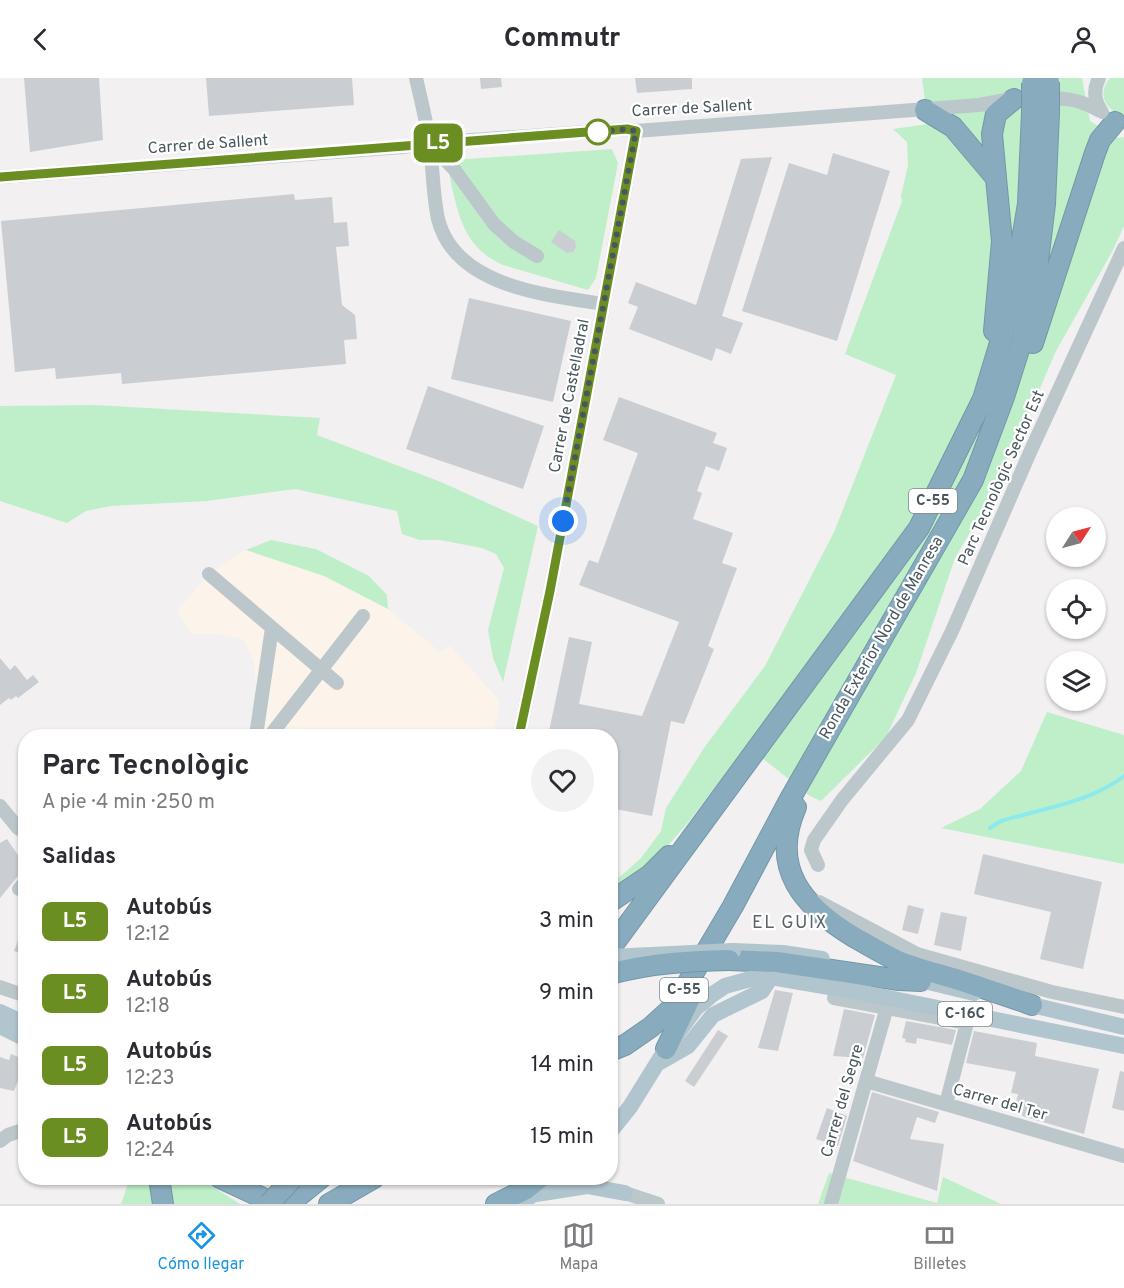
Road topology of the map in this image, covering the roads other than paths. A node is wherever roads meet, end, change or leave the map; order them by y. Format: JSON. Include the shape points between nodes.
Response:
{"nodes":[{"id":1,"x":416,"y":78,"type":"edge"},
{"id":2,"x":1098,"y":79,"type":"edge"},
{"id":3,"x":1040,"y":80,"type":"edge"},
{"id":4,"x":1064,"y":98,"type":"junction"},
{"id":5,"x":1014,"y":99,"type":"junction"},
{"id":6,"x":926,"y":110,"type":"junction"},
{"id":7,"x":1040,"y":113,"type":"junction"},
{"id":8,"x":1113,"y":119,"type":"edge"},
{"id":9,"x":636,"y":131,"type":"junction"},
{"id":10,"x":429,"y":143,"type":"junction"},
{"id":11,"x":0,"y":177,"type":"edge"},
{"id":12,"x":996,"y":178,"type":"junction"},
{"id":13,"x":1124,"y":248,"type":"edge"},
{"id":14,"x":537,"y":256,"type":"dead end"},
{"id":15,"x":604,"y":304,"type":"junction"},
{"id":16,"x":983,"y":399,"type":"junction"},
{"id":17,"x":973,"y":480,"type":"junction"},
{"id":18,"x":209,"y":574,"type":"dead end"},
{"id":19,"x":363,"y":616,"type":"dead end"},
{"id":20,"x":272,"y":628,"type":"junction"},
{"id":21,"x":321,"y":670,"type":"junction"},
{"id":22,"x":337,"y":683,"type":"dead end"},
{"id":23,"x":841,"y":710,"type":"junction"},
{"id":24,"x":257,"y":729,"type":"edge"},
{"id":25,"x":275,"y":729,"type":"edge"},
{"id":26,"x":520,"y":729,"type":"edge"},
{"id":27,"x":0,"y":806,"type":"edge"},
{"id":28,"x":18,"y":828,"type":"edge"},
{"id":29,"x":697,"y":830,"type":"junction"},
{"id":30,"x":818,"y":865,"type":"dead end"},
{"id":31,"x":803,"y":896,"type":"junction"},
{"id":32,"x":618,"y":897,"type":"edge"},
{"id":33,"x":733,"y":906,"type":"junction"},
{"id":34,"x":618,"y":938,"type":"edge"},
{"id":35,"x":731,"y":955,"type":"junction"},
{"id":36,"x":618,"y":957,"type":"edge"},
{"id":37,"x":618,"y":972,"type":"edge"},
{"id":38,"x":771,"y":977,"type":"junction"},
{"id":39,"x":921,"y":981,"type":"joint"},
{"id":40,"x":0,"y":987,"type":"edge"},
{"id":41,"x":1052,"y":992,"type":"junction"},
{"id":42,"x":18,"y":993,"type":"edge"},
{"id":43,"x":834,"y":998,"type":"dead end"},
{"id":44,"x":1123,"y":1002,"type":"edge"},
{"id":45,"x":1032,"y":1005,"type":"junction"},
{"id":46,"x":887,"y":1007,"type":"junction"},
{"id":47,"x":0,"y":1012,"type":"edge"},
{"id":48,"x":18,"y":1020,"type":"edge"},
{"id":49,"x":0,"y":1026,"type":"edge"},
{"id":50,"x":1124,"y":1028,"type":"edge"},
{"id":51,"x":18,"y":1035,"type":"edge"},
{"id":52,"x":1124,"y":1046,"type":"edge"},
{"id":53,"x":618,"y":1048,"type":"edge"},
{"id":54,"x":661,"y":1057,"type":"junction"},
{"id":55,"x":866,"y":1081,"type":"junction"},
{"id":56,"x":946,"y":1104,"type":"junction"},
{"id":57,"x":618,"y":1122,"type":"edge"},
{"id":58,"x":18,"y":1132,"type":"edge"},
{"id":59,"x":0,"y":1141,"type":"edge"},
{"id":60,"x":1124,"y":1156,"type":"edge"},
{"id":61,"x":160,"y":1185,"type":"edge"},
{"id":62,"x":218,"y":1185,"type":"edge"},
{"id":63,"x":235,"y":1185,"type":"edge"},
{"id":64,"x":332,"y":1185,"type":"edge"},
{"id":65,"x":342,"y":1185,"type":"edge"},
{"id":66,"x":616,"y":1185,"type":"edge"},
{"id":67,"x":538,"y":1186,"type":"edge"},
{"id":68,"x":314,"y":1191,"type":"edge"},
{"id":69,"x":625,"y":1192,"type":"junction"},
{"id":70,"x":163,"y":1204,"type":"edge"},
{"id":71,"x":256,"y":1204,"type":"edge"},
{"id":72,"x":269,"y":1204,"type":"edge"},
{"id":73,"x":276,"y":1204,"type":"edge"},
{"id":74,"x":289,"y":1204,"type":"edge"},
{"id":75,"x":496,"y":1204,"type":"edge"},
{"id":76,"x":518,"y":1204,"type":"edge"},
{"id":77,"x":658,"y":1204,"type":"edge"},
{"id":78,"x":831,"y":1204,"type":"edge"}],
"edges":[{"from":1,"to":10,"type":"street"},
{"from":2,"to":4,"type":"street","name":"Carrer de Sallent","via":[[1084,91]]},
{"from":2,"to":8,"type":"street","via":[[1095,94]]},
{"from":3,"to":7,"type":"highway","name":"Ronda Exterior Nord de Manresa","number":"C-55","bridge":true},
{"from":4,"to":5,"type":"street","name":"Carrer de Sallent"},
{"from":4,"to":8,"type":"street","name":"Carrer de Sallent","via":[[1083,102]]},
{"from":5,"to":6,"type":"street","name":"Carrer de Sallent"},
{"from":5,"to":12,"type":"highway","via":[[996,114],[992,134]]},
{"from":6,"to":9,"type":"street","name":"Carrer de Sallent"},
{"from":6,"to":12,"type":"highway","via":[[953,127]]},
{"from":7,"to":16,"type":"highway","name":"Ronda Exterior Nord de Manresa","number":"C-55","via":[[1010,310]]},
{"from":7,"to":17,"type":"highway","name":"Ronda Exterior Nord de Manresa","number":"C-55","via":[[1046,204],[1037,270],[1023,337]]},
{"from":8,"to":17,"type":"highway","via":[[1095,153],[1004,429]]},
{"from":9,"to":10,"type":"street","name":"Carrer de Sallent"},
{"from":9,"to":15,"type":"street","name":"Carrer de Castelladral"},
{"from":10,"to":11,"type":"street","name":"Carrer de Sallent"},
{"from":10,"to":14,"type":"street","via":[[454,169],[494,224]]},
{"from":10,"to":15,"type":"street","via":[[438,219],[447,242],[461,257],[492,279],[541,294]]},
{"from":12,"to":16,"type":"highway","via":[[1002,241],[997,310]]},
{"from":13,"to":30,"type":"street","name":"Parc Tecnològic Sector Est","via":[[909,720],[814,840],[811,850]]},
{"from":15,"to":26,"type":"street","name":"Carrer de Castelladral"},
{"from":16,"to":29,"type":"highway","name":"Ronda Exterior Nord de Manresa","number":"C-55","via":[[919,528]]},
{"from":17,"to":23,"type":"highway","name":"Ronda Exterior Nord de Manresa","number":"C-55"},
{"from":18,"to":20,"type":"street"},
{"from":19,"to":21,"type":"street"},
{"from":20,"to":21,"type":"street"},
{"from":20,"to":24,"type":"street"},
{"from":21,"to":22,"type":"street"},
{"from":21,"to":25,"type":"street"},
{"from":23,"to":31,"type":"highway","via":[[828,749],[795,808],[788,829],[789,865]]},
{"from":23,"to":33,"type":"highway","name":"Ronda Exterior Nord de Manresa","number":"C-55"},
{"from":27,"to":28,"type":"street"},
{"from":29,"to":32,"type":"highway","via":[[650,875]]},
{"from":29,"to":34,"type":"highway","number":"C-55"},
{"from":31,"to":41,"type":"street","via":[[917,954]]},
{"from":31,"to":45,"type":"highway","via":[[836,926],[898,961]]},
{"from":33,"to":53,"type":"highway","number":"C-55","via":[[674,1006],[651,1027]]},
{"from":33,"to":54,"type":"highway"},
{"from":35,"to":36,"type":"main road","bridge":true},
{"from":35,"to":37,"type":"highway","bridge":true},
{"from":35,"to":39,"type":"highway"},
{"from":38,"to":52,"type":"main road","number":"C-16C"},
{"from":38,"to":54,"type":"main road","via":[[752,1000],[713,1015],[688,1046]]},
{"from":38,"to":54,"type":"main road","number":"C-16C","via":[[740,980],[712,994],[696,1008]]},
{"from":39,"to":45,"type":"main road","number":"C-16C"},
{"from":40,"to":42,"type":"street"},
{"from":41,"to":44,"type":"street"},
{"from":41,"to":45,"type":"street"},
{"from":43,"to":46,"type":"street"},
{"from":45,"to":50,"type":"main road","number":"C-16C"},
{"from":46,"to":55,"type":"street","name":"Carrer del Segre"},
{"from":46,"to":56,"type":"street","via":[[966,1023]]},
{"from":47,"to":48,"type":"main road"},
{"from":49,"to":51,"type":"main road"},
{"from":54,"to":57,"type":"main road","number":"C-16C"},
{"from":55,"to":56,"type":"street","name":"Carrer del Ter"},
{"from":55,"to":78,"type":"street","name":"Carrer del Segre"},
{"from":56,"to":60,"type":"street","name":"Carrer del Ter"},
{"from":58,"to":59,"type":"street"},
{"from":61,"to":70,"type":"highway"},
{"from":62,"to":71,"type":"main road"},
{"from":63,"to":73,"type":"highway"},
{"from":64,"to":68,"type":"highway"},
{"from":65,"to":68,"type":"highway"},
{"from":66,"to":69,"type":"main road"},
{"from":67,"to":69,"type":"main road","via":[[587,1186]]},
{"from":67,"to":75,"type":"highway"},
{"from":67,"to":76,"type":"main road"},
{"from":68,"to":72,"type":"highway","bridge":true},
{"from":68,"to":74,"type":"highway"},
{"from":69,"to":77,"type":"street"}]}
